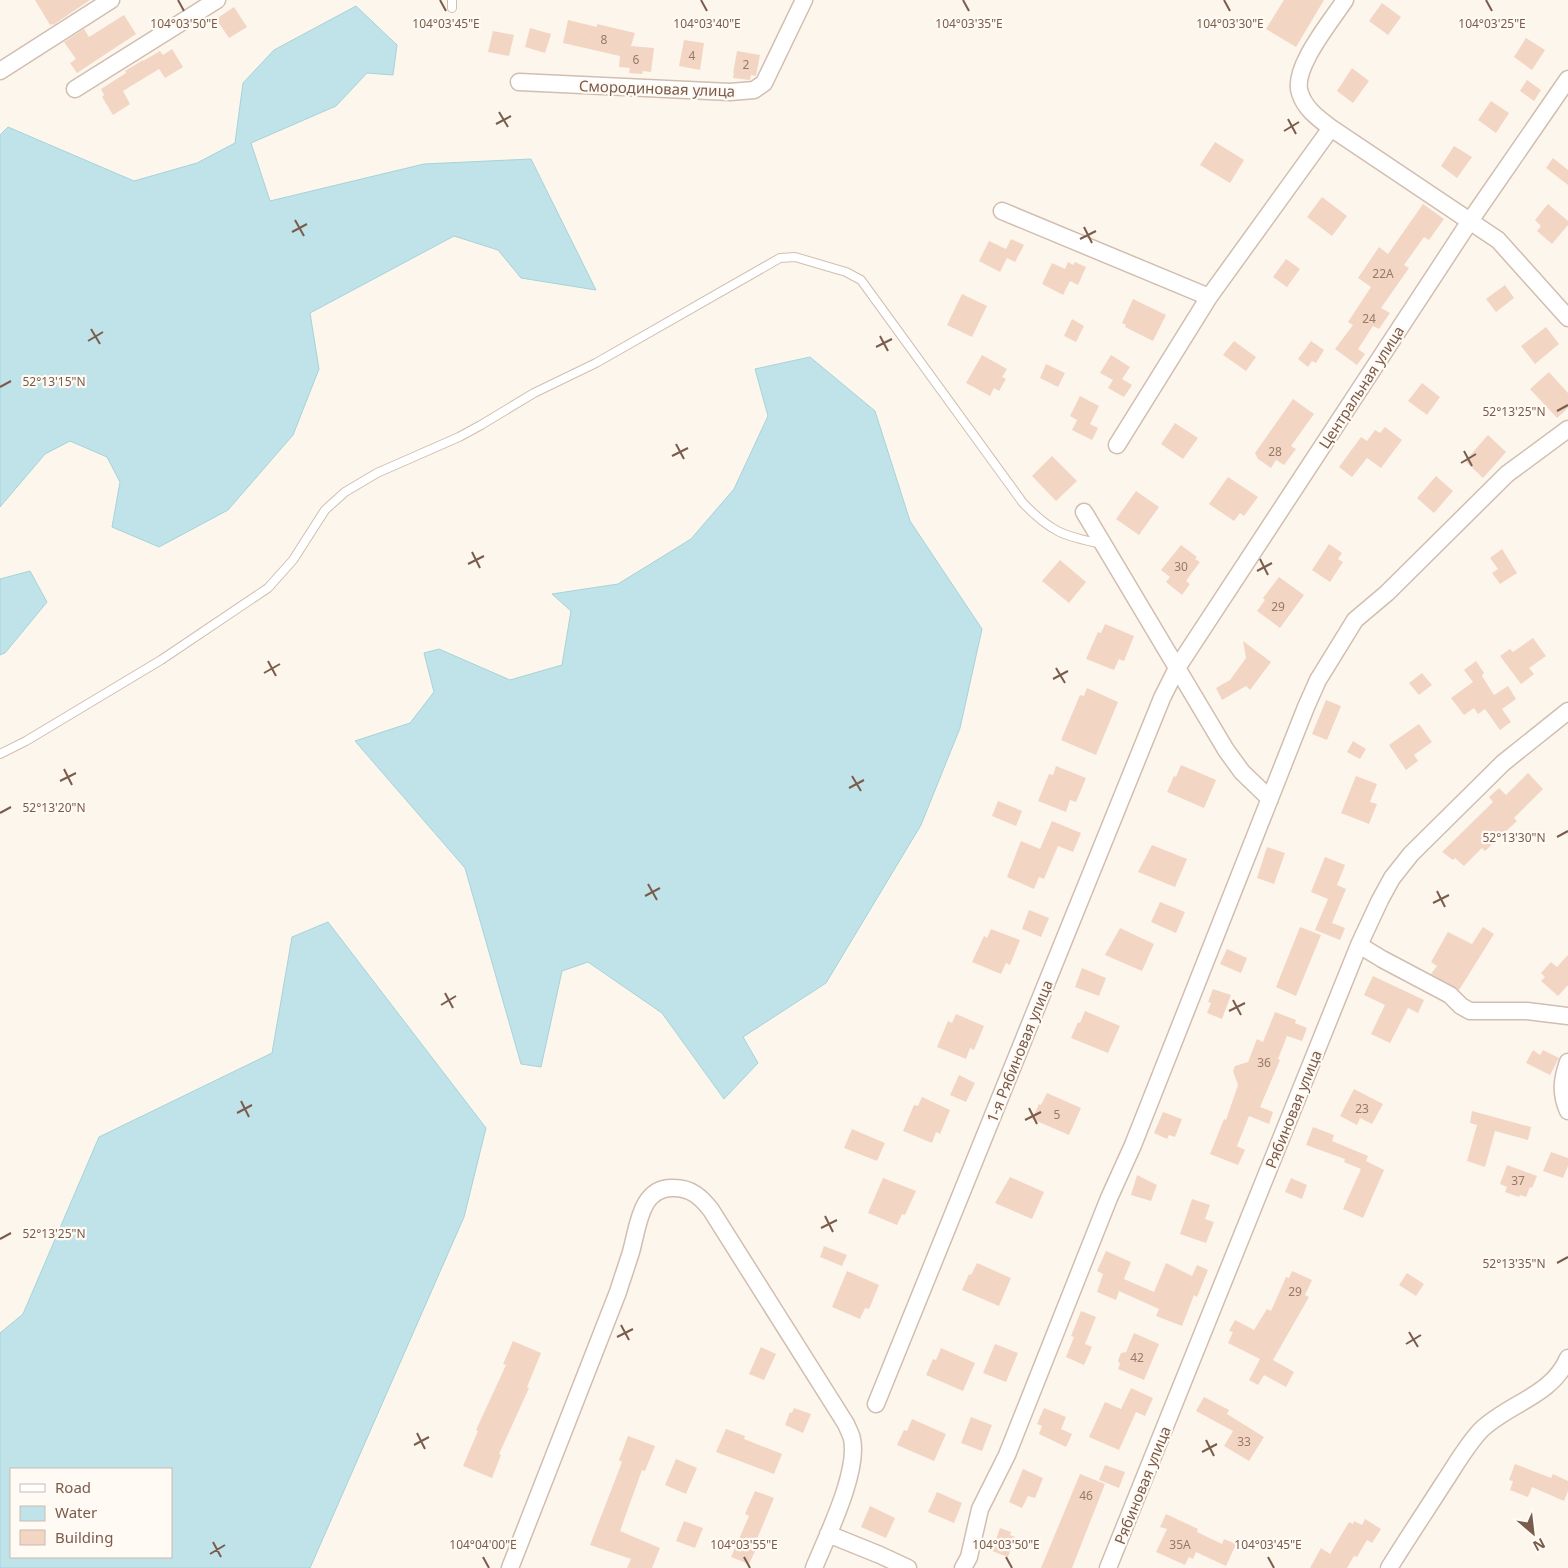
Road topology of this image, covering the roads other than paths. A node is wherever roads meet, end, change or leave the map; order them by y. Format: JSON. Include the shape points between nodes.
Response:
{"nodes":[{"id":1,"x":111,"y":0,"type":"edge"},
{"id":2,"x":216,"y":0,"type":"edge"},
{"id":3,"x":1345,"y":0,"type":"edge"},
{"id":4,"x":804,"y":2,"type":"edge"},
{"id":5,"x":0,"y":71,"type":"edge"},
{"id":6,"x":1568,"y":79,"type":"edge"},
{"id":7,"x":519,"y":82,"type":"dead end"},
{"id":8,"x":75,"y":88,"type":"dead end"},
{"id":9,"x":1331,"y":128,"type":"junction"},
{"id":10,"x":1002,"y":211,"type":"dead end"},
{"id":11,"x":1470,"y":221,"type":"junction"},
{"id":12,"x":1210,"y":297,"type":"junction"},
{"id":13,"x":1568,"y":318,"type":"edge"},
{"id":14,"x":1568,"y":429,"type":"edge"},
{"id":15,"x":1117,"y":445,"type":"dead end"},
{"id":16,"x":1084,"y":512,"type":"dead end"},
{"id":17,"x":1104,"y":545,"type":"junction"},
{"id":18,"x":1177,"y":668,"type":"junction"},
{"id":19,"x":1162,"y":698,"type":"joint"},
{"id":20,"x":1568,"y":710,"type":"edge"},
{"id":21,"x":0,"y":754,"type":"edge"},
{"id":22,"x":1270,"y":799,"type":"junction"},
{"id":23,"x":1359,"y":945,"type":"junction"},
{"id":24,"x":1568,"y":1016,"type":"edge"},
{"id":25,"x":1568,"y":1062,"type":"edge"},
{"id":26,"x":1568,"y":1111,"type":"edge"},
{"id":27,"x":1568,"y":1358,"type":"edge"},
{"id":28,"x":876,"y":1404,"type":"dead end"},
{"id":29,"x":828,"y":1534,"type":"junction"},
{"id":30,"x":510,"y":1568,"type":"edge"},
{"id":31,"x":814,"y":1568,"type":"edge"},
{"id":32,"x":908,"y":1568,"type":"edge"},
{"id":33,"x":964,"y":1568,"type":"edge"},
{"id":34,"x":1108,"y":1568,"type":"edge"},
{"id":35,"x":1390,"y":1568,"type":"edge"}],
"edges":[{"from":1,"to":5,"type":"street"},
{"from":2,"to":8,"type":"street"},
{"from":3,"to":9,"type":"street","via":[[1308,58],[1299,80],[1300,94],[1310,111]]},
{"from":4,"to":7,"type":"street","name":"Смородиновая улица","via":[[764,83],[754,90],[730,92]]},
{"from":6,"to":11,"type":"street","name":"Центральная улица"},
{"from":9,"to":11,"type":"street"},
{"from":9,"to":12,"type":"street"},
{"from":10,"to":12,"type":"street"},
{"from":11,"to":13,"type":"street","via":[[1498,240]]},
{"from":11,"to":18,"type":"street","name":"Центральная улица"},
{"from":12,"to":15,"type":"street"},
{"from":14,"to":22,"type":"street","via":[[1508,474],[1387,593],[1355,620],[1318,680]]},
{"from":16,"to":17,"type":"street"},
{"from":17,"to":18,"type":"street"},
{"from":17,"to":21,"type":"lane","via":[[1058,532],[1023,503],[860,280],[846,272],[787,257],[466,433],[384,470],[345,492],[324,510],[293,560],[268,588],[161,660]]},
{"from":18,"to":19,"type":"street","name":"Центральная улица"},
{"from":18,"to":22,"type":"street","via":[[1237,765]]},
{"from":19,"to":28,"type":"street","name":"1-я Рябиновая улица"},
{"from":20,"to":23,"type":"street","name":"Рябиновая улица","via":[[1503,763],[1411,854],[1392,878]]},
{"from":22,"to":33,"type":"street","via":[[1007,1455],[980,1509]]},
{"from":23,"to":24,"type":"street","via":[[1450,995],[1465,1009]]},
{"from":23,"to":34,"type":"street","name":"Рябиновая улица"},
{"from":25,"to":26,"type":"street","via":[[1562,1084]]},
{"from":27,"to":35,"type":"street","via":[[1544,1389],[1500,1414],[1480,1431]]},
{"from":29,"to":30,"type":"street","via":[[846,1490],[852,1455],[852,1439],[846,1424],[711,1210],[701,1197],[689,1190],[670,1188],[653,1195],[640,1212],[618,1292]]},
{"from":29,"to":31,"type":"street"},
{"from":29,"to":32,"type":"street"}]}
